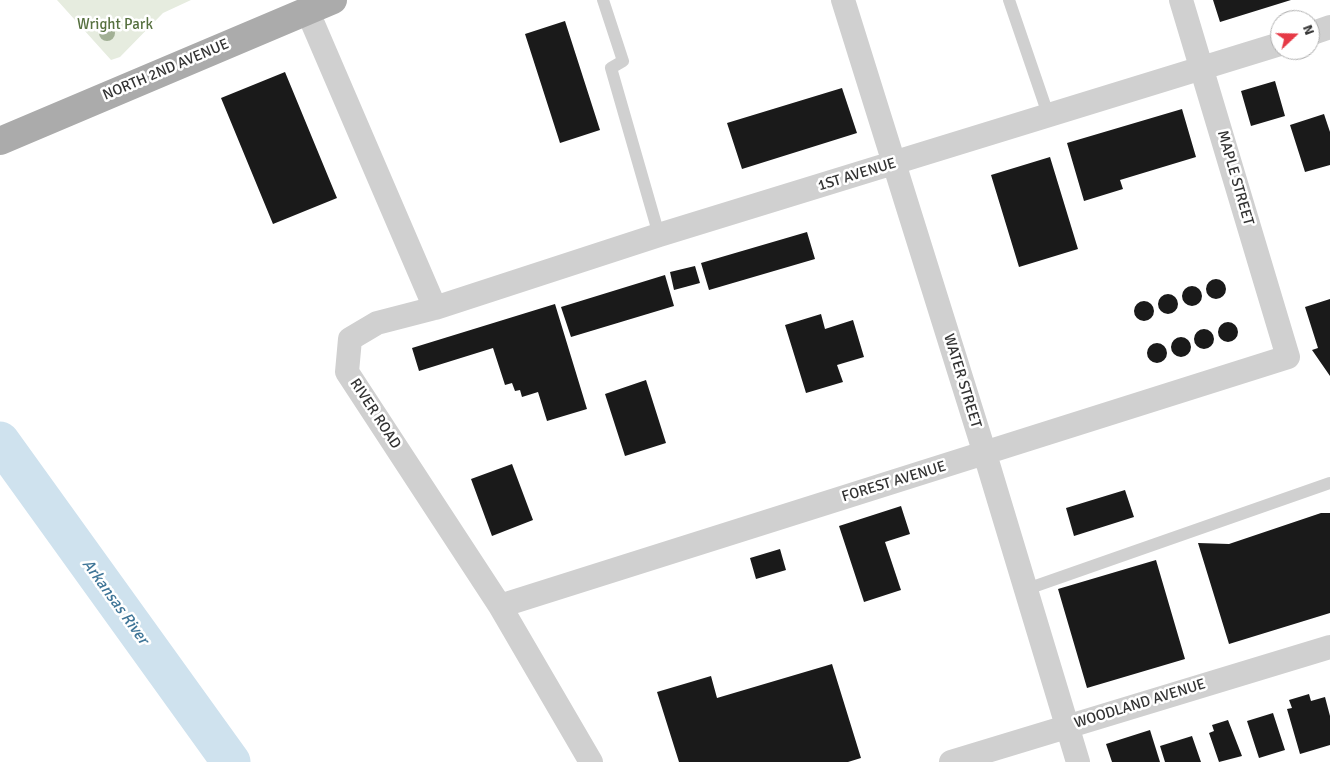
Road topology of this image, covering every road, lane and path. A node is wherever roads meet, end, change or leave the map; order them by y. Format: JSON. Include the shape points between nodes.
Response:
{"nodes":[{"id":1,"x":333,"y":0,"type":"edge"},
{"id":2,"x":603,"y":0,"type":"edge"},
{"id":3,"x":844,"y":0,"type":"edge"},
{"id":4,"x":1008,"y":0,"type":"edge"},
{"id":5,"x":1181,"y":0,"type":"edge"},
{"id":6,"x":307,"y":10,"type":"junction"},
{"id":7,"x":1270,"y":47,"type":"edge"},
{"id":8,"x":1203,"y":69,"type":"junction"},
{"id":9,"x":1048,"y":117,"type":"junction"},
{"id":10,"x":0,"y":141,"type":"edge"},
{"id":11,"x":894,"y":163,"type":"junction"},
{"id":12,"x":659,"y":235,"type":"junction"},
{"id":13,"x":435,"y":308,"type":"junction"},
{"id":14,"x":1288,"y":357,"type":"joint"},
{"id":15,"x":985,"y":454,"type":"junction"},
{"id":16,"x":1330,"y":483,"type":"edge"},
{"id":17,"x":1027,"y":589,"type":"junction"},
{"id":18,"x":500,"y":606,"type":"junction"},
{"id":19,"x":1330,"y":647,"type":"edge"},
{"id":20,"x":1067,"y":726,"type":"junction"},
{"id":21,"x":591,"y":762,"type":"edge"},
{"id":22,"x":951,"y":762,"type":"edge"},
{"id":23,"x":1078,"y":762,"type":"edge"}],
"edges":[{"from":1,"to":6,"type":"main road","name":"NORTH 2ND AVENUE"},
{"from":2,"to":12,"type":"lane","via":[[623,61],[611,68]]},
{"from":3,"to":11,"type":"street","name":"WATER STREET"},
{"from":4,"to":9,"type":"lane"},
{"from":5,"to":8,"type":"street","name":"MAPLE STREET"},
{"from":6,"to":10,"type":"main road","name":"NORTH 2ND AVENUE"},
{"from":6,"to":13,"type":"street"},
{"from":7,"to":8,"type":"street","name":"1ST AVENUE"},
{"from":8,"to":9,"type":"street","name":"1ST AVENUE"},
{"from":8,"to":14,"type":"street","name":"MAPLE STREET"},
{"from":9,"to":11,"type":"street","name":"1ST AVENUE"},
{"from":11,"to":12,"type":"street","name":"1ST AVENUE"},
{"from":11,"to":15,"type":"street","name":"WATER STREET"},
{"from":12,"to":13,"type":"street","name":"1ST AVENUE"},
{"from":13,"to":18,"type":"street","name":"RIVER ROAD","via":[[377,324],[350,339],[348,372]]},
{"from":14,"to":15,"type":"street","name":"FOREST AVENUE"},
{"from":15,"to":17,"type":"street","name":"WATER STREET"},
{"from":15,"to":18,"type":"street","name":"FOREST AVENUE"},
{"from":16,"to":17,"type":"lane"},
{"from":17,"to":20,"type":"street","name":"WATER STREET"},
{"from":18,"to":21,"type":"street","name":"RIVER ROAD"},
{"from":19,"to":20,"type":"street","name":"WOODLAND AVENUE"},
{"from":20,"to":22,"type":"street","name":"WOODLAND AVENUE"},
{"from":20,"to":23,"type":"street","name":"WATER STREET"}]}
